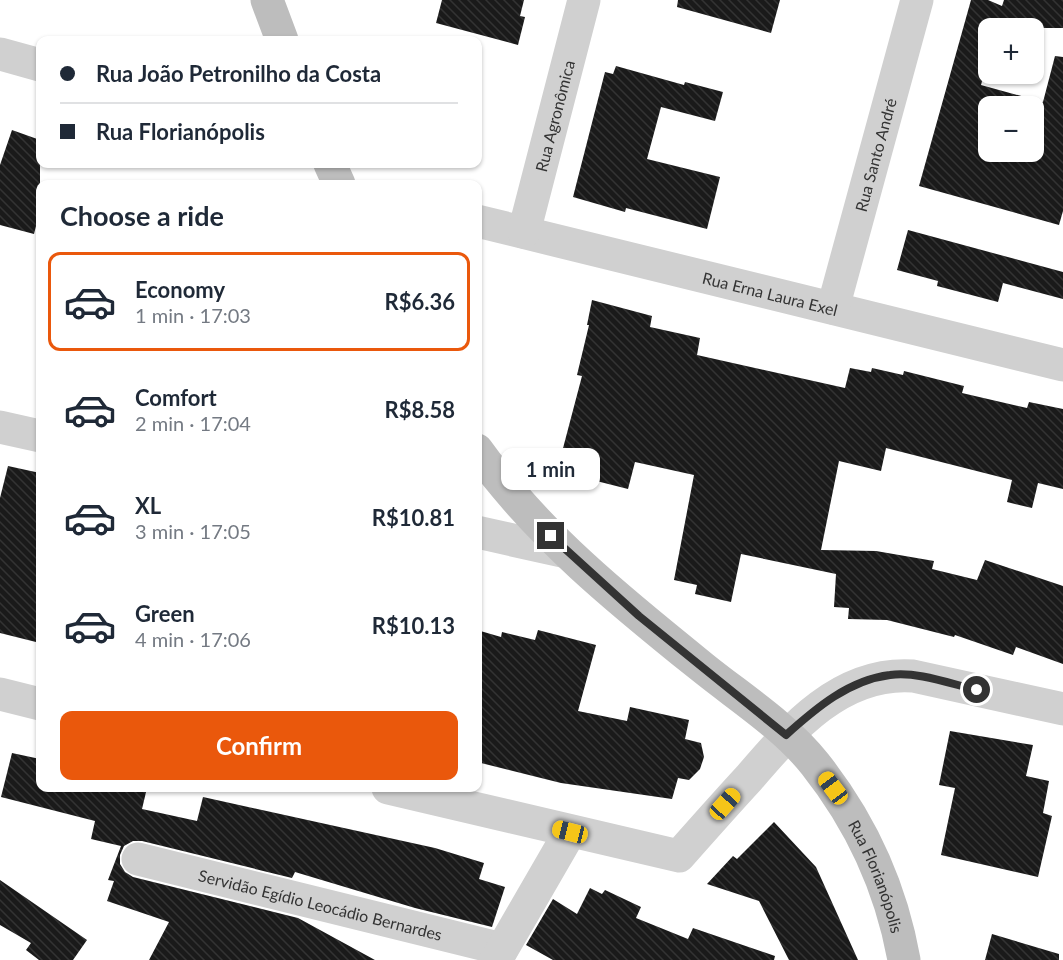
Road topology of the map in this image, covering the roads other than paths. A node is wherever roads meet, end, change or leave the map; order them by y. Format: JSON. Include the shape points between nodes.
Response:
{"nodes":[{"id":1,"x":267,"y":0,"type":"edge"},
{"id":2,"x":584,"y":0,"type":"edge"},
{"id":3,"x":917,"y":0,"type":"edge"},
{"id":4,"x":280,"y":36,"type":"edge"},
{"id":5,"x":1,"y":58,"type":"edge"},
{"id":6,"x":36,"y":64,"type":"edge"},
{"id":7,"x":482,"y":222,"type":"edge"},
{"id":8,"x":524,"y":232,"type":"junction"},
{"id":9,"x":833,"y":308,"type":"junction"},
{"id":10,"x":1063,"y":365,"type":"edge"},
{"id":11,"x":0,"y":427,"type":"edge"},
{"id":12,"x":36,"y":435,"type":"edge"},
{"id":13,"x":482,"y":456,"type":"edge"},
{"id":14,"x":482,"y":533,"type":"edge"},
{"id":15,"x":566,"y":552,"type":"junction"},
{"id":16,"x":0,"y":694,"type":"edge"},
{"id":17,"x":36,"y":703,"type":"edge"},
{"id":18,"x":1063,"y":709,"type":"edge"},
{"id":19,"x":786,"y":735,"type":"junction"},
{"id":20,"x":405,"y":792,"type":"edge"},
{"id":21,"x":570,"y":832,"type":"junction"},
{"id":22,"x":138,"y":859,"type":"dead end"},
{"id":23,"x":499,"y":955,"type":"edge"},
{"id":24,"x":904,"y":960,"type":"edge"}],
"edges":[{"from":1,"to":4,"type":"main road"},
{"from":2,"to":8,"type":"street","name":"Rua Agronômica"},
{"from":3,"to":9,"type":"street","name":"Rua Santo André"},
{"from":5,"to":6,"type":"street"},
{"from":7,"to":8,"type":"street","name":"Rua Erna Laura Exel"},
{"from":8,"to":9,"type":"street","name":"Rua Erna Laura Exel"},
{"from":9,"to":10,"type":"street","name":"Rua Erna Laura Exel"},
{"from":11,"to":12,"type":"street"},
{"from":13,"to":15,"type":"main road","name":"Rua Florianópolis"},
{"from":14,"to":15,"type":"street"},
{"from":15,"to":19,"type":"main road","name":"Rua Florianópolis"},
{"from":16,"to":17,"type":"street"},
{"from":18,"to":19,"type":"street","via":[[891,674],[835,695]]},
{"from":19,"to":21,"type":"street","via":[[678,856]]},
{"from":19,"to":24,"type":"main road","name":"Rua Florianópolis","via":[[814,762],[864,836],[883,880]]},
{"from":20,"to":21,"type":"street"},
{"from":21,"to":23,"type":"street"},
{"from":22,"to":23,"type":"street","name":"Servidão Egídio Leocádio Bernardes"}]}
